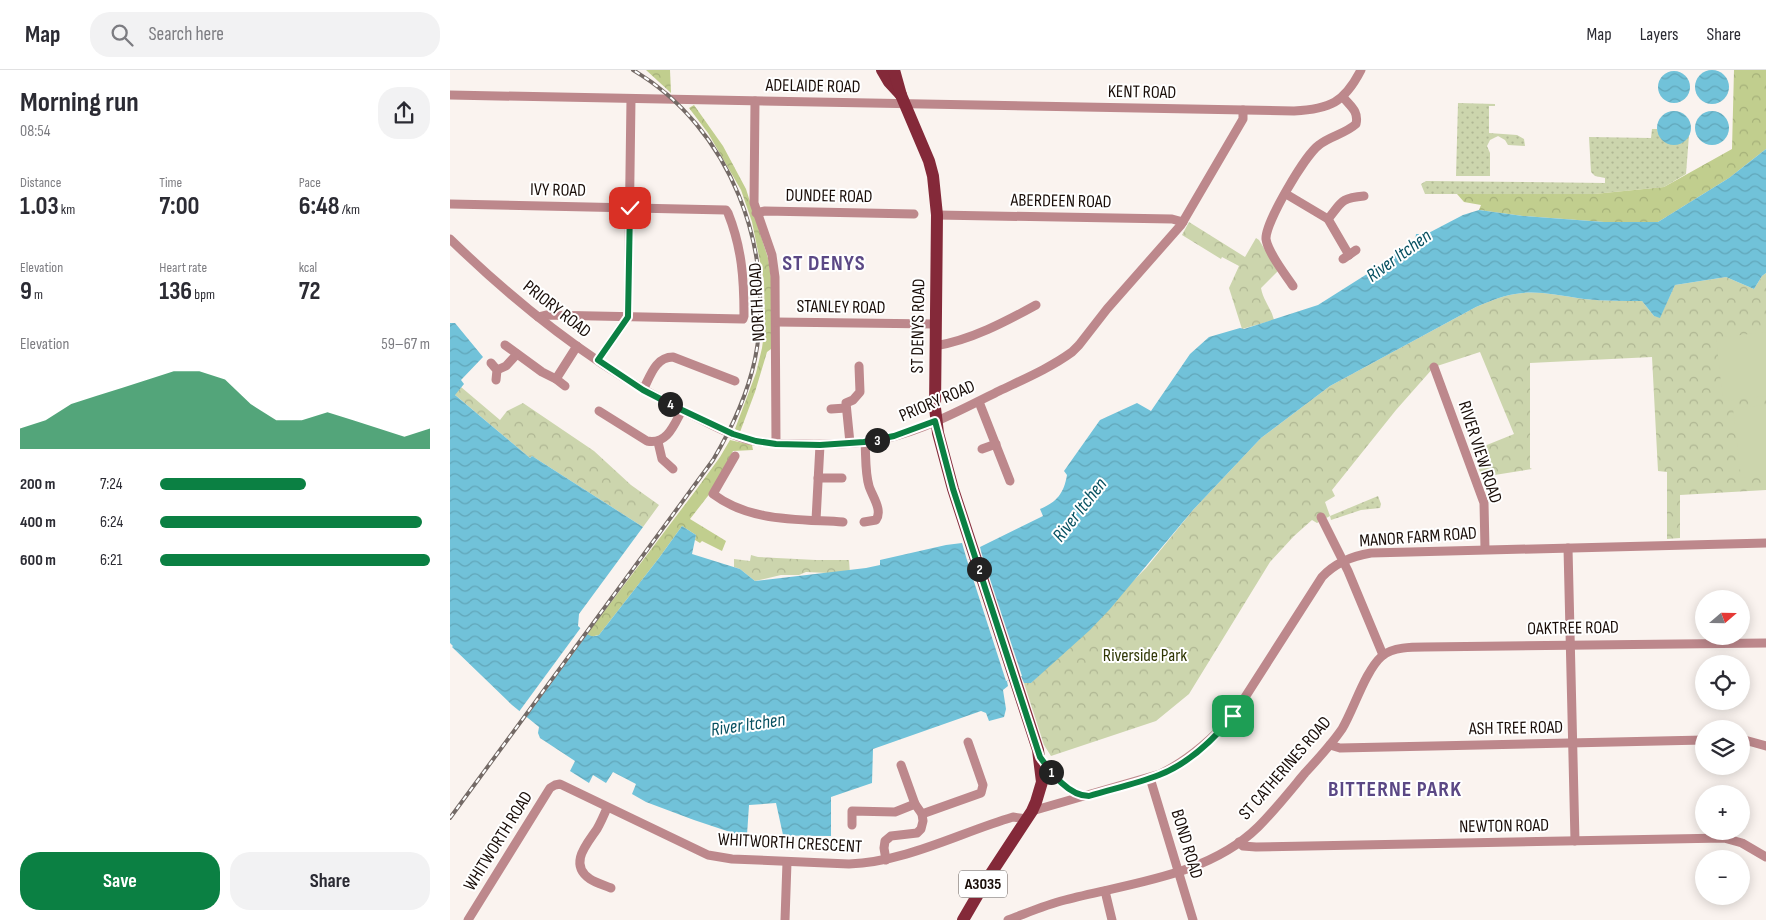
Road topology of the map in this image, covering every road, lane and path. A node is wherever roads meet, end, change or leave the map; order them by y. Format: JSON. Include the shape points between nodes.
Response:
{"nodes":[{"id":1,"x":882,"y":70,"type":"edge"},
{"id":2,"x":894,"y":70,"type":"edge"},
{"id":3,"x":1361,"y":70,"type":"edge"},
{"id":4,"x":450,"y":95,"type":"edge"},
{"id":5,"x":1342,"y":97,"type":"junction"},
{"id":6,"x":631,"y":99,"type":"junction"},
{"id":7,"x":903,"y":99,"type":"junction"},
{"id":8,"x":755,"y":101,"type":"junction"},
{"id":9,"x":1244,"y":110,"type":"junction"},
{"id":10,"x":1286,"y":194,"type":"junction"},
{"id":11,"x":1364,"y":196,"type":"dead end"},
{"id":12,"x":450,"y":204,"type":"edge"},
{"id":13,"x":630,"y":208,"type":"junction"},
{"id":14,"x":756,"y":213,"type":"junction"},
{"id":15,"x":914,"y":214,"type":"dead end"},
{"id":16,"x":937,"y":215,"type":"junction"},
{"id":17,"x":1328,"y":219,"type":"junction"},
{"id":18,"x":1183,"y":222,"type":"junction"},
{"id":19,"x":450,"y":239,"type":"edge"},
{"id":20,"x":1349,"y":255,"type":"dead end"},
{"id":21,"x":1293,"y":286,"type":"dead end"},
{"id":22,"x":1036,"y":305,"type":"dead end"},
{"id":23,"x":538,"y":317,"type":"junction"},
{"id":24,"x":628,"y":317,"type":"junction"},
{"id":25,"x":776,"y":322,"type":"junction"},
{"id":26,"x":935,"y":324,"type":"junction"},
{"id":27,"x":506,"y":345,"type":"dead end"},
{"id":28,"x":577,"y":346,"type":"junction"},
{"id":29,"x":935,"y":346,"type":"junction"},
{"id":30,"x":517,"y":354,"type":"junction"},
{"id":31,"x":598,"y":360,"type":"junction"},
{"id":32,"x":859,"y":366,"type":"dead end"},
{"id":33,"x":1434,"y":367,"type":"dead end"},
{"id":34,"x":556,"y":379,"type":"junction"},
{"id":35,"x":496,"y":380,"type":"dead end"},
{"id":36,"x":735,"y":381,"type":"dead end"},
{"id":37,"x":565,"y":386,"type":"dead end"},
{"id":38,"x":643,"y":390,"type":"junction"},
{"id":39,"x":978,"y":402,"type":"junction"},
{"id":40,"x":831,"y":408,"type":"dead end"},
{"id":41,"x":846,"y":408,"type":"junction"},
{"id":42,"x":682,"y":410,"type":"junction"},
{"id":43,"x":599,"y":411,"type":"dead end"},
{"id":44,"x":612,"y":419,"type":"junction"},
{"id":45,"x":935,"y":421,"type":"junction"},
{"id":46,"x":606,"y":428,"type":"dead end"},
{"id":47,"x":658,"y":442,"type":"junction"},
{"id":48,"x":864,"y":442,"type":"junction"},
{"id":49,"x":850,"y":443,"type":"junction"},
{"id":50,"x":776,"y":444,"type":"junction"},
{"id":51,"x":996,"y":444,"type":"junction"},
{"id":52,"x":820,"y":445,"type":"junction"},
{"id":53,"x":982,"y":449,"type":"dead end"},
{"id":54,"x":735,"y":456,"type":"dead end"},
{"id":55,"x":673,"y":469,"type":"dead end"},
{"id":56,"x":818,"y":478,"type":"junction"},
{"id":57,"x":842,"y":478,"type":"dead end"},
{"id":58,"x":1010,"y":481,"type":"dead end"},
{"id":59,"x":1321,"y":517,"type":"dead end"},
{"id":60,"x":816,"y":520,"type":"junction"},
{"id":61,"x":843,"y":522,"type":"dead end"},
{"id":62,"x":864,"y":522,"type":"dead end"},
{"id":63,"x":1766,"y":542,"type":"edge"},
{"id":64,"x":1568,"y":548,"type":"junction"},
{"id":65,"x":1486,"y":549,"type":"junction"},
{"id":66,"x":1343,"y":561,"type":"junction"},
{"id":67,"x":1766,"y":643,"type":"edge"},
{"id":68,"x":1571,"y":644,"type":"junction"},
{"id":69,"x":1383,"y":655,"type":"junction"},
{"id":70,"x":1695,"y":740,"type":"edge"},
{"id":71,"x":968,"y":742,"type":"dead end"},
{"id":72,"x":1750,"y":742,"type":"edge"},
{"id":73,"x":1574,"y":743,"type":"junction"},
{"id":74,"x":1330,"y":744,"type":"junction"},
{"id":75,"x":1766,"y":746,"type":"edge"},
{"id":76,"x":1040,"y":757,"type":"junction"},
{"id":77,"x":901,"y":765,"type":"dead end"},
{"id":78,"x":1150,"y":778,"type":"junction"},
{"id":79,"x":560,"y":784,"type":"joint"},
{"id":80,"x":1083,"y":796,"type":"junction"},
{"id":81,"x":915,"y":804,"type":"junction"},
{"id":82,"x":607,"y":808,"type":"junction"},
{"id":83,"x":922,"y":814,"type":"junction"},
{"id":84,"x":1029,"y":815,"type":"junction"},
{"id":85,"x":852,"y":825,"type":"dead end"},
{"id":86,"x":1575,"y":841,"type":"junction"},
{"id":87,"x":1239,"y":842,"type":"junction"},
{"id":88,"x":1766,"y":857,"type":"edge"},
{"id":89,"x":886,"y":860,"type":"junction"},
{"id":90,"x":787,"y":862,"type":"junction"},
{"id":91,"x":1178,"y":873,"type":"junction"},
{"id":92,"x":611,"y":888,"type":"dead end"},
{"id":93,"x":1105,"y":891,"type":"junction"},
{"id":94,"x":468,"y":920,"type":"edge"},
{"id":95,"x":785,"y":920,"type":"edge"},
{"id":96,"x":963,"y":920,"type":"edge"},
{"id":97,"x":1008,"y":920,"type":"edge"},
{"id":98,"x":1112,"y":920,"type":"edge"},
{"id":99,"x":1193,"y":920,"type":"edge"}],
"edges":[{"from":1,"to":7,"type":"main road","name":"ST DENYS ROAD","number":"A3035"},
{"from":2,"to":7,"type":"main road","name":"ST DENYS ROAD","number":"A3035"},
{"from":3,"to":5,"type":"street","name":"KENT ROAD"},
{"from":4,"to":6,"type":"street","name":"ADELAIDE ROAD"},
{"from":5,"to":9,"type":"street","name":"KENT ROAD","via":[[1333,104],[1316,109]]},
{"from":5,"to":10,"type":"street","via":[[1354,110],[1356,124],[1315,148]]},
{"from":6,"to":8,"type":"street","name":"ADELAIDE ROAD"},
{"from":6,"to":13,"type":"street"},
{"from":7,"to":8,"type":"street","name":"ADELAIDE ROAD"},
{"from":7,"to":9,"type":"street","name":"KENT ROAD"},
{"from":7,"to":16,"type":"main road","name":"ST DENYS ROAD","number":"A3035","via":[[929,161]]},
{"from":8,"to":14,"type":"street","name":"NORTH ROAD"},
{"from":9,"to":18,"type":"street","name":"PRIORY ROAD","via":[[1243,119]]},
{"from":10,"to":17,"type":"street"},
{"from":10,"to":21,"type":"street","via":[[1273,216],[1266,237],[1270,250]]},
{"from":11,"to":17,"type":"street","via":[[1351,202],[1340,202]]},
{"from":12,"to":13,"type":"street","name":"IVY ROAD"},
{"from":13,"to":24,"type":"street"},
{"from":13,"to":24,"type":"street","name":"IVY ROAD","via":[[726,210],[742,264],[744,316],[743,319]]},
{"from":14,"to":15,"type":"street","name":"DUNDEE ROAD","via":[[902,218]]},
{"from":14,"to":25,"type":"street","name":"NORTH ROAD","via":[[772,255]]},
{"from":16,"to":18,"type":"street","name":"ABERDEEN ROAD","via":[[1172,219]]},
{"from":16,"to":26,"type":"main road","name":"ST DENYS ROAD","number":"A3035"},
{"from":17,"to":20,"type":"street"},
{"from":18,"to":39,"type":"street","name":"PRIORY ROAD","via":[[1079,346],[1041,370]]},
{"from":19,"to":23,"type":"street","name":"PRIORY ROAD"},
{"from":22,"to":29,"type":"street","via":[[992,328]]},
{"from":23,"to":24,"type":"street"},
{"from":23,"to":28,"type":"street","name":"PRIORY ROAD"},
{"from":24,"to":31,"type":"street"},
{"from":25,"to":26,"type":"street","name":"STANLEY ROAD"},
{"from":25,"to":50,"type":"street","name":"NORTH ROAD"},
{"from":26,"to":29,"type":"main road","name":"ST DENYS ROAD","number":"A3035"},
{"from":27,"to":30,"type":"street"},
{"from":28,"to":31,"type":"street","name":"PRIORY ROAD"},
{"from":28,"to":34,"type":"street"},
{"from":29,"to":45,"type":"main road","name":"ST DENYS ROAD","number":"A3035"},
{"from":30,"to":34,"type":"street"},
{"from":30,"to":35,"type":"street","via":[[506,366],[494,366]]},
{"from":31,"to":38,"type":"street","name":"PRIORY ROAD"},
{"from":32,"to":41,"type":"street","via":[[860,392],[846,403]]},
{"from":33,"to":65,"type":"street","name":"RIVER VIEW ROAD","via":[[1484,503]]},
{"from":34,"to":37,"type":"street"},
{"from":36,"to":38,"type":"street","via":[[690,370],[673,358],[663,358]]},
{"from":38,"to":42,"type":"street","name":"PRIORY ROAD"},
{"from":39,"to":45,"type":"street","name":"PRIORY ROAD"},
{"from":39,"to":51,"type":"street"},
{"from":40,"to":41,"type":"street"},
{"from":41,"to":49,"type":"street"},
{"from":42,"to":47,"type":"street","via":[[666,437]]},
{"from":42,"to":50,"type":"street","name":"PRIORY ROAD","via":[[741,437]]},
{"from":43,"to":44,"type":"street"},
{"from":44,"to":46,"type":"street"},
{"from":44,"to":47,"type":"street","via":[[647,441]]},
{"from":45,"to":48,"type":"street","name":"PRIORY ROAD","via":[[894,436]]},
{"from":45,"to":76,"type":"main road","name":"ST DENYS ROAD","number":"A3035","via":[[953,489]]},
{"from":47,"to":55,"type":"street","via":[[664,463]]},
{"from":48,"to":49,"type":"street","name":"PRIORY ROAD"},
{"from":48,"to":62,"type":"street","via":[[869,485],[878,517]]},
{"from":49,"to":52,"type":"street","name":"PRIORY ROAD"},
{"from":50,"to":52,"type":"street","name":"PRIORY ROAD"},
{"from":51,"to":53,"type":"street"},
{"from":51,"to":58,"type":"street"},
{"from":52,"to":56,"type":"street"},
{"from":54,"to":60,"type":"street","via":[[713,494],[752,514]]},
{"from":56,"to":57,"type":"street"},
{"from":56,"to":60,"type":"street"},
{"from":59,"to":66,"type":"street"},
{"from":60,"to":61,"type":"street"},
{"from":63,"to":64,"type":"street","name":"MANOR FARM ROAD"},
{"from":64,"to":65,"type":"street","name":"MANOR FARM ROAD"},
{"from":64,"to":68,"type":"street"},
{"from":65,"to":66,"type":"street","name":"MANOR FARM ROAD","via":[[1371,553]]},
{"from":66,"to":69,"type":"street"},
{"from":66,"to":78,"type":"street","name":"MANOR FARM ROAD","via":[[1318,583],[1220,732],[1172,768]]},
{"from":67,"to":68,"type":"street","name":"OAKTREE ROAD"},
{"from":68,"to":69,"type":"street","name":"OAKTREE ROAD","via":[[1409,647]]},
{"from":68,"to":73,"type":"street"},
{"from":69,"to":74,"type":"street","name":"ST CATHERINES ROAD","via":[[1372,668],[1348,719]]},
{"from":70,"to":73,"type":"street","name":"ASH TREE ROAD"},
{"from":71,"to":83,"type":"street","via":[[983,785],[980,794]]},
{"from":72,"to":75,"type":"street"},
{"from":73,"to":74,"type":"street","name":"ASH TREE ROAD","via":[[1340,748]]},
{"from":73,"to":86,"type":"street"},
{"from":74,"to":87,"type":"street","name":"ST CATHERINES ROAD","via":[[1258,827]]},
{"from":76,"to":80,"type":"street","via":[[1062,783]]},
{"from":76,"to":84,"type":"main road","number":"A3035","via":[[1042,782]]},
{"from":77,"to":81,"type":"street"},
{"from":78,"to":80,"type":"street","name":"MANOR FARM ROAD"},
{"from":78,"to":91,"type":"street","name":"BOND ROAD"},
{"from":79,"to":82,"type":"street","name":"WHITWORTH CRESCENT"},
{"from":79,"to":94,"type":"street","name":"WHITWORTH ROAD","via":[[550,788]]},
{"from":80,"to":84,"type":"street","name":"MANOR FARM ROAD"},
{"from":81,"to":83,"type":"street"},
{"from":81,"to":85,"type":"street","via":[[896,812],[852,812]]},
{"from":82,"to":90,"type":"street","name":"WHITWORTH CRESCENT","via":[[708,855]]},
{"from":82,"to":92,"type":"street","via":[[581,852],[579,864],[594,885]]},
{"from":83,"to":89,"type":"street","via":[[921,829],[917,833],[891,836],[885,841]]},
{"from":84,"to":89,"type":"street","name":"WHITWORTH CRESCENT"},
{"from":84,"to":96,"type":"main road","number":"A3035"},
{"from":86,"to":87,"type":"street","name":"NEWTON ROAD","via":[[1256,847],[1243,846]]},
{"from":86,"to":88,"type":"street","name":"NEWTON ROAD","via":[[1724,838],[1742,843]]},
{"from":87,"to":91,"type":"street","name":"ST CATHERINES ROAD"},
{"from":89,"to":90,"type":"street","name":"WHITWORTH CRESCENT","via":[[849,864]]},
{"from":90,"to":95,"type":"street"},
{"from":91,"to":93,"type":"street","name":"ST CATHERINES ROAD"},
{"from":91,"to":99,"type":"street","name":"BOND ROAD"},
{"from":93,"to":97,"type":"street","name":"ST CATHERINES ROAD"},
{"from":93,"to":98,"type":"street"}]}
